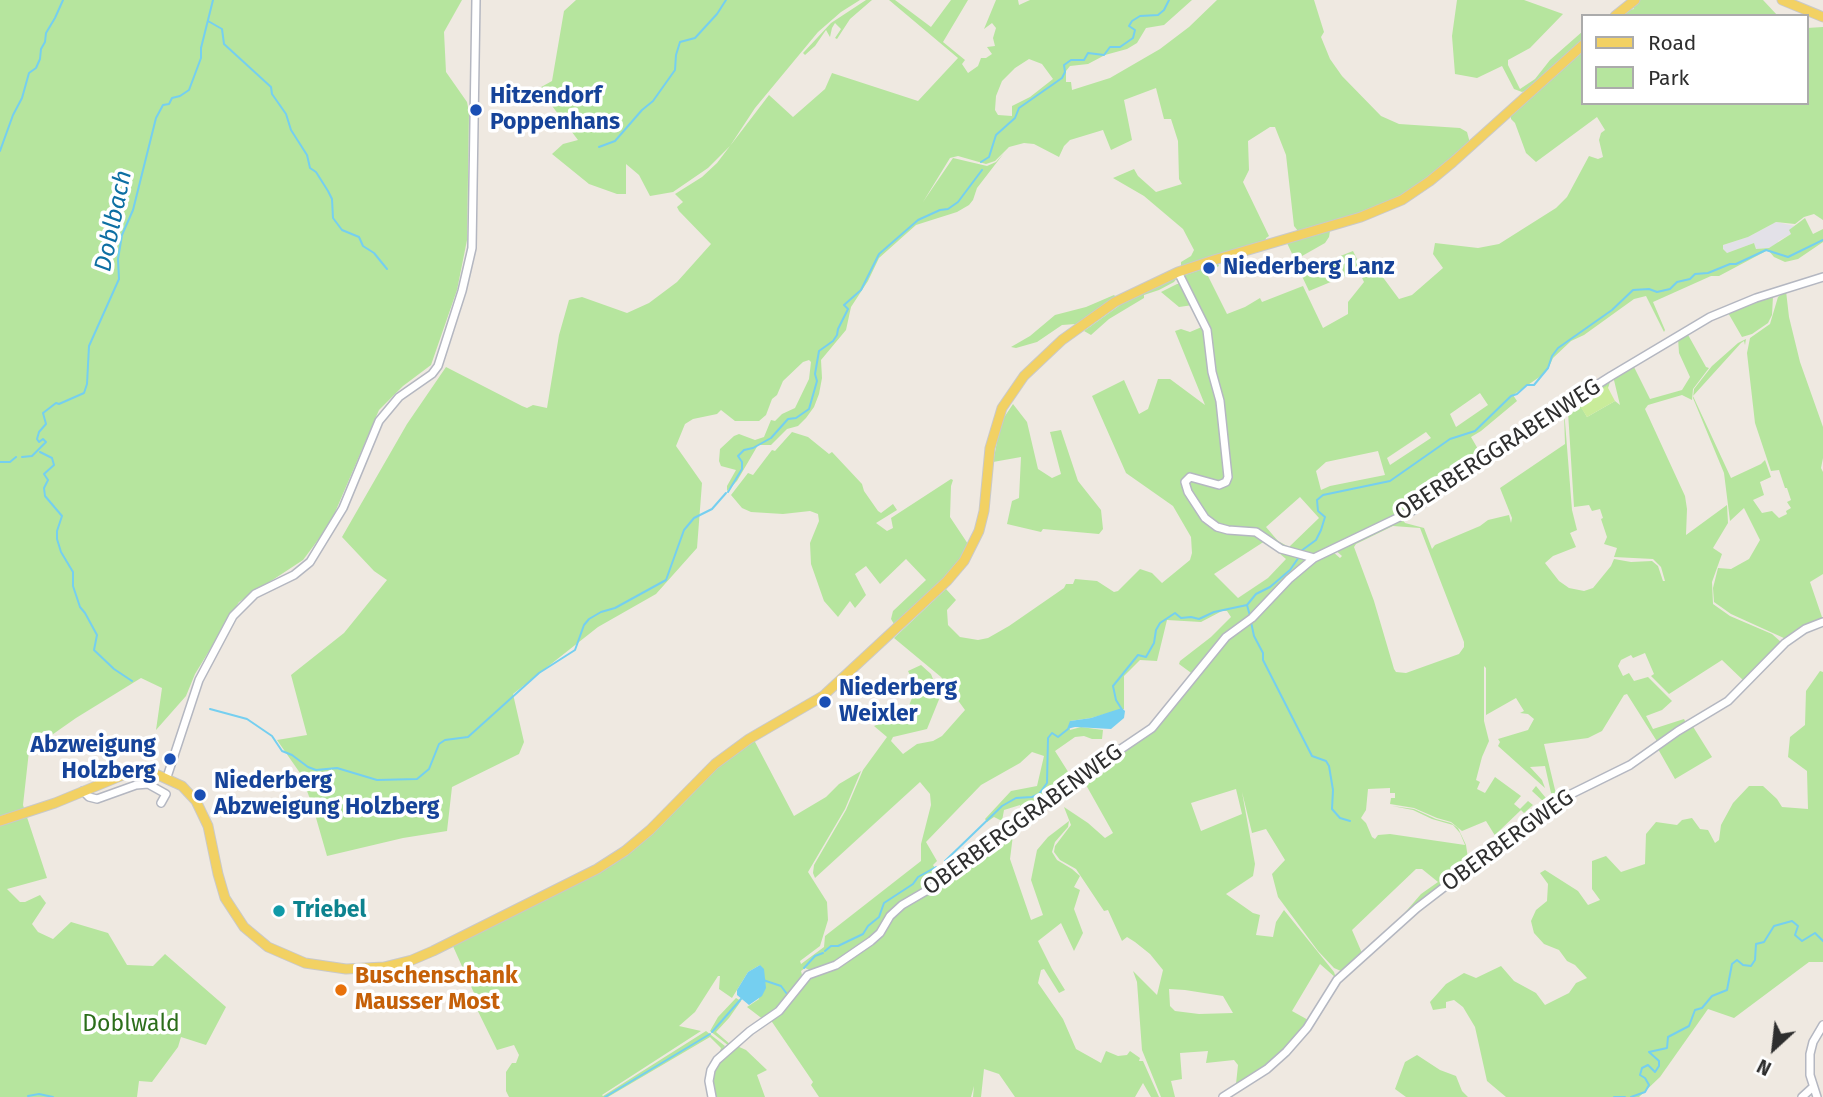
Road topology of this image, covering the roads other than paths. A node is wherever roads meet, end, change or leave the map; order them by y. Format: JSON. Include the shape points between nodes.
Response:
{"nodes":[{"id":1,"x":476,"y":0,"type":"edge"},
{"id":2,"x":1635,"y":0,"type":"edge"},
{"id":3,"x":1782,"y":0,"type":"edge"},
{"id":4,"x":1618,"y":14,"type":"edge"},
{"id":5,"x":1823,"y":17,"type":"edge"},
{"id":6,"x":1582,"y":45,"type":"edge"},
{"id":7,"x":1178,"y":272,"type":"junction"},
{"id":8,"x":1823,"y":276,"type":"edge"},
{"id":9,"x":1314,"y":558,"type":"junction"},
{"id":10,"x":1823,"y":622,"type":"edge"},
{"id":11,"x":167,"y":777,"type":"junction"},
{"id":12,"x":83,"y":791,"type":"junction"},
{"id":13,"x":161,"y":803,"type":"dead end"},
{"id":14,"x":0,"y":821,"type":"edge"},
{"id":15,"x":1823,"y":1025,"type":"edge"},
{"id":16,"x":1813,"y":1087,"type":"junction"},
{"id":17,"x":712,"y":1097,"type":"edge"},
{"id":18,"x":1223,"y":1097,"type":"edge"},
{"id":19,"x":1802,"y":1097,"type":"edge"},
{"id":20,"x":1817,"y":1097,"type":"edge"}],
"edges":[{"from":1,"to":11,"type":"street","via":[[472,248],[438,366],[399,397],[379,421],[343,508],[310,562],[288,579],[255,594],[233,616],[199,680]]},
{"from":2,"to":4,"type":"main road"},
{"from":3,"to":5,"type":"main road"},
{"from":6,"to":7,"type":"main road","via":[[1455,160],[1402,200],[1361,217]]},
{"from":7,"to":9,"type":"street","via":[[1207,330],[1228,477],[1219,485],[1190,477],[1186,488],[1213,524],[1225,530],[1258,533],[1278,547]]},
{"from":7,"to":11,"type":"main road","via":[[1130,294],[1084,323],[1018,382],[994,430],[983,519],[968,555],[947,581],[831,689],[729,753],[617,857],[433,951],[384,967],[346,969],[296,960],[262,943],[239,921],[225,898],[201,808],[189,792]]},
{"from":8,"to":9,"type":"street","name":"OBERBERGGRABENWEG","via":[[1710,317],[1483,457],[1414,510]]},
{"from":9,"to":17,"type":"street","name":"OBERBERGGRABENWEG","via":[[1226,637],[1152,728],[1019,818],[954,875],[902,905],[871,941],[836,965],[808,975],[779,1011],[717,1060],[709,1081]]},
{"from":10,"to":18,"type":"street","name":"OBERBERGWEG","via":[[1785,643],[1728,701],[1630,765],[1555,802],[1417,908],[1340,976],[1286,1052]]},
{"from":11,"to":12,"type":"main road","via":[[128,774]]},
{"from":12,"to":13,"type":"street","via":[[97,799],[148,784],[166,794]]},
{"from":12,"to":14,"type":"main road"},
{"from":15,"to":16,"type":"street","via":[[1810,1054]]},
{"from":16,"to":19,"type":"street"},
{"from":16,"to":20,"type":"street"}]}
